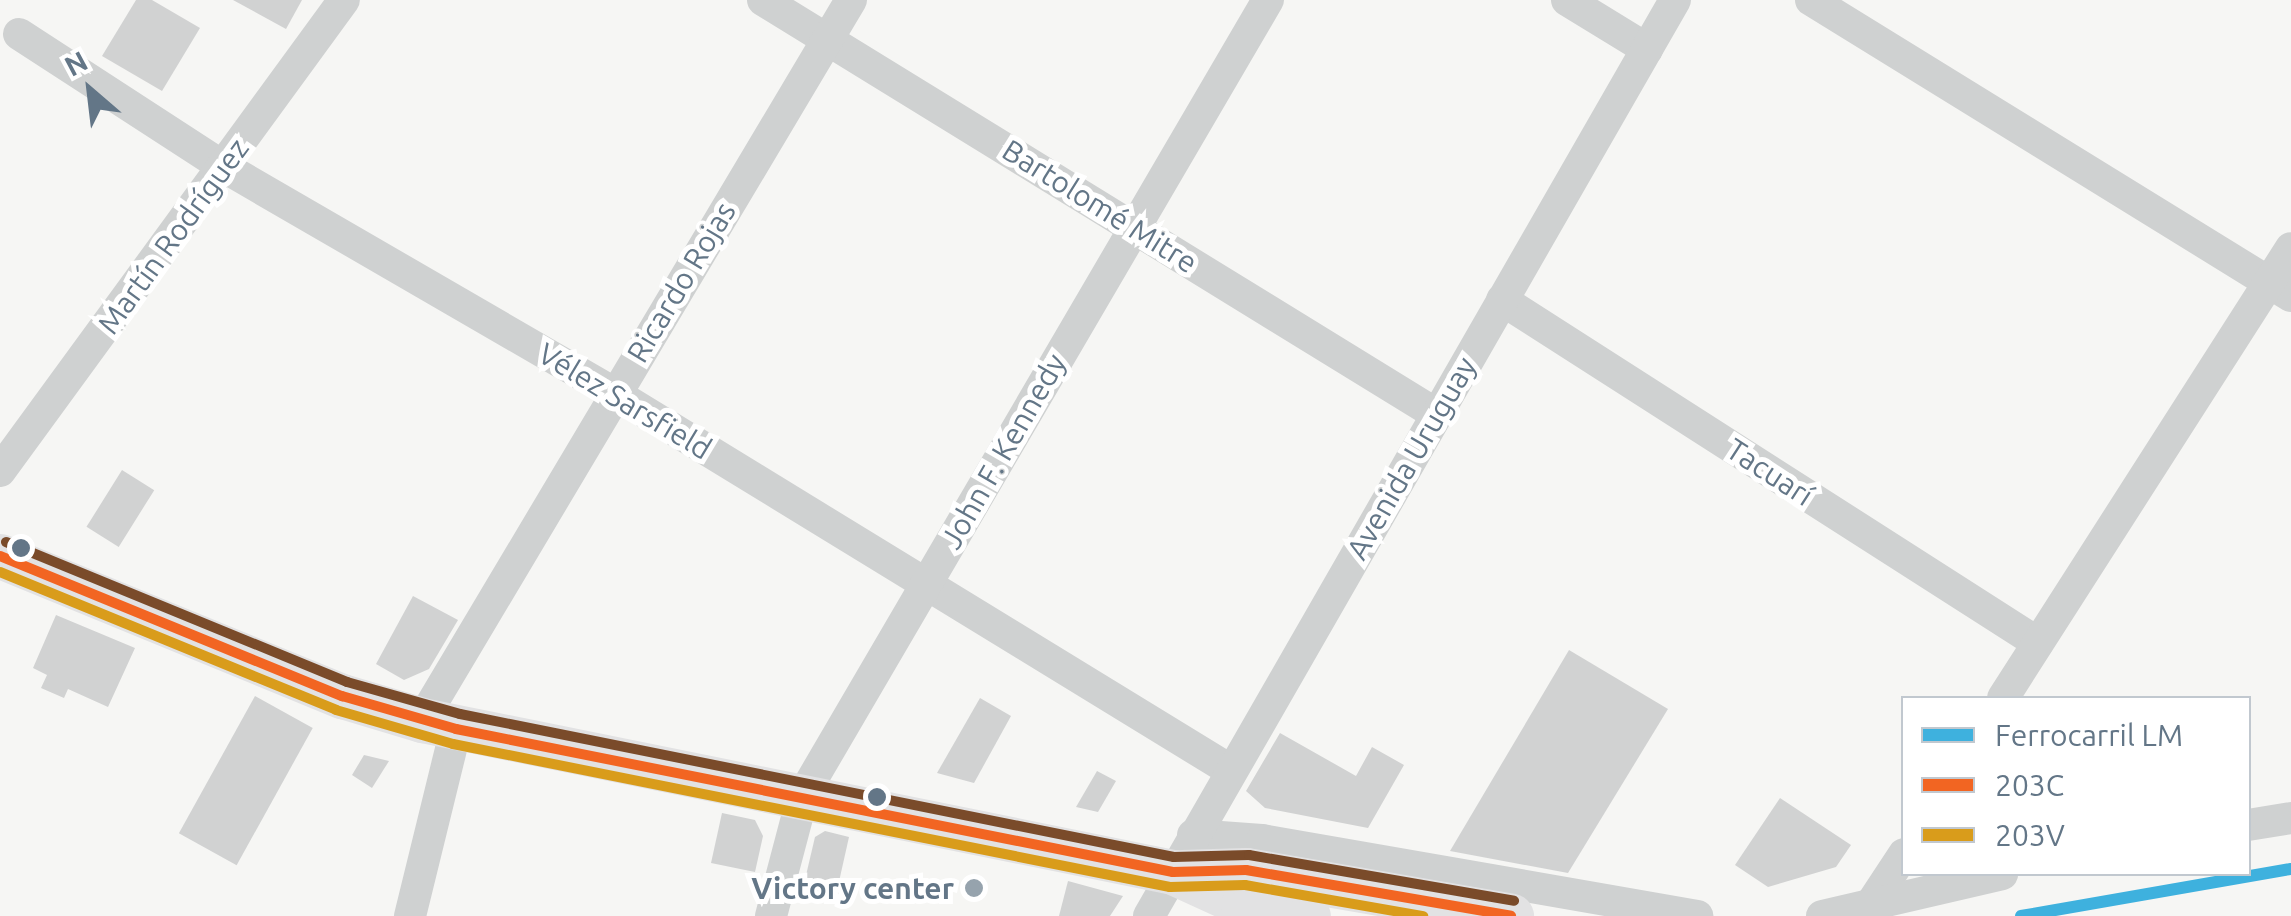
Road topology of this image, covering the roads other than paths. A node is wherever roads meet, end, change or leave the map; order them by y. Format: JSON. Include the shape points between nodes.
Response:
{"nodes":[{"id":1,"x":344,"y":0,"type":"edge"},
{"id":2,"x":763,"y":0,"type":"edge"},
{"id":3,"x":851,"y":0,"type":"edge"},
{"id":4,"x":1268,"y":0,"type":"edge"},
{"id":5,"x":1567,"y":0,"type":"edge"},
{"id":6,"x":1674,"y":0,"type":"edge"},
{"id":7,"x":1811,"y":0,"type":"edge"},
{"id":8,"x":19,"y":34,"type":"dead end"},
{"id":9,"x":829,"y":38,"type":"junction"},
{"id":10,"x":1647,"y":48,"type":"junction"},
{"id":11,"x":224,"y":167,"type":"junction"},
{"id":12,"x":1134,"y":228,"type":"junction"},
{"id":13,"x":2291,"y":248,"type":"edge"},
{"id":14,"x":2280,"y":289,"type":"edge"},
{"id":15,"x":1502,"y":300,"type":"junction"},
{"id":16,"x":614,"y":393,"type":"junction"},
{"id":17,"x":1436,"y":414,"type":"junction"},
{"id":18,"x":0,"y":470,"type":"edge"},
{"id":19,"x":0,"y":556,"type":"edge"},
{"id":20,"x":926,"y":583,"type":"junction"},
{"id":21,"x":2038,"y":644,"type":"junction"},
{"id":22,"x":2004,"y":696,"type":"edge"},
{"id":23,"x":439,"y":724,"type":"junction"},
{"id":24,"x":1230,"y":770,"type":"junction"},
{"id":25,"x":803,"y":795,"type":"junction"},
{"id":26,"x":2291,"y":818,"type":"edge"},
{"id":27,"x":2251,"y":824,"type":"edge"},
{"id":28,"x":1183,"y":853,"type":"junction"},
{"id":29,"x":1901,"y":859,"type":"edge"},
{"id":30,"x":1992,"y":876,"type":"edge"},
{"id":31,"x":1873,"y":901,"type":"junction"},
{"id":32,"x":410,"y":916,"type":"edge"},
{"id":33,"x":771,"y":916,"type":"edge"},
{"id":34,"x":1149,"y":916,"type":"edge"},
{"id":35,"x":1308,"y":916,"type":"edge"},
{"id":36,"x":1510,"y":916,"type":"edge"},
{"id":37,"x":1697,"y":916,"type":"edge"},
{"id":38,"x":1822,"y":916,"type":"edge"}],
"edges":[{"from":1,"to":11,"type":"street","name":"Martín Rodríguez"},
{"from":2,"to":9,"type":"street","name":"Bartolomé Mitre"},
{"from":3,"to":9,"type":"street","name":"Ricardo Rojas"},
{"from":4,"to":12,"type":"street","name":"John F. Kennedy"},
{"from":5,"to":10,"type":"street"},
{"from":6,"to":10,"type":"street","name":"Avenida Uruguay"},
{"from":7,"to":14,"type":"street"},
{"from":8,"to":11,"type":"street","name":"Vélez Sarsfield"},
{"from":9,"to":12,"type":"street","name":"Bartolomé Mitre"},
{"from":9,"to":16,"type":"street","name":"Ricardo Rojas"},
{"from":10,"to":15,"type":"street","name":"Avenida Uruguay"},
{"from":11,"to":16,"type":"street","name":"Vélez Sarsfield"},
{"from":11,"to":18,"type":"street","name":"Martín Rodríguez"},
{"from":12,"to":17,"type":"street","name":"Bartolomé Mitre"},
{"from":12,"to":20,"type":"street","name":"John F. Kennedy"},
{"from":13,"to":14,"type":"street"},
{"from":14,"to":21,"type":"street"},
{"from":15,"to":17,"type":"street","name":"Avenida Uruguay"},
{"from":15,"to":21,"type":"street","name":"Tacuarí"},
{"from":16,"to":20,"type":"street","name":"Vélez Sarsfield"},
{"from":16,"to":23,"type":"street","name":"Ricardo Rojas"},
{"from":17,"to":24,"type":"street","name":"Avenida Uruguay"},
{"from":19,"to":23,"type":"main road","via":[[324,689]]},
{"from":20,"to":24,"type":"street","name":"Vélez Sarsfield"},
{"from":20,"to":25,"type":"street","name":"John F. Kennedy"},
{"from":21,"to":22,"type":"street"},
{"from":23,"to":25,"type":"main road"},
{"from":23,"to":32,"type":"street","name":"Ricardo Rojas"},
{"from":24,"to":28,"type":"street","name":"Avenida Uruguay"},
{"from":25,"to":28,"type":"main road"},
{"from":25,"to":33,"type":"street","name":"John F. Kennedy"},
{"from":26,"to":27,"type":"street"},
{"from":28,"to":34,"type":"street","name":"Avenida Uruguay"},
{"from":28,"to":35,"type":"main road","via":[[1244,904]]},
{"from":28,"to":36,"type":"main road"},
{"from":28,"to":37,"type":"street","via":[[1262,840]]},
{"from":29,"to":31,"type":"street"},
{"from":30,"to":31,"type":"street"},
{"from":31,"to":38,"type":"street"}]}
